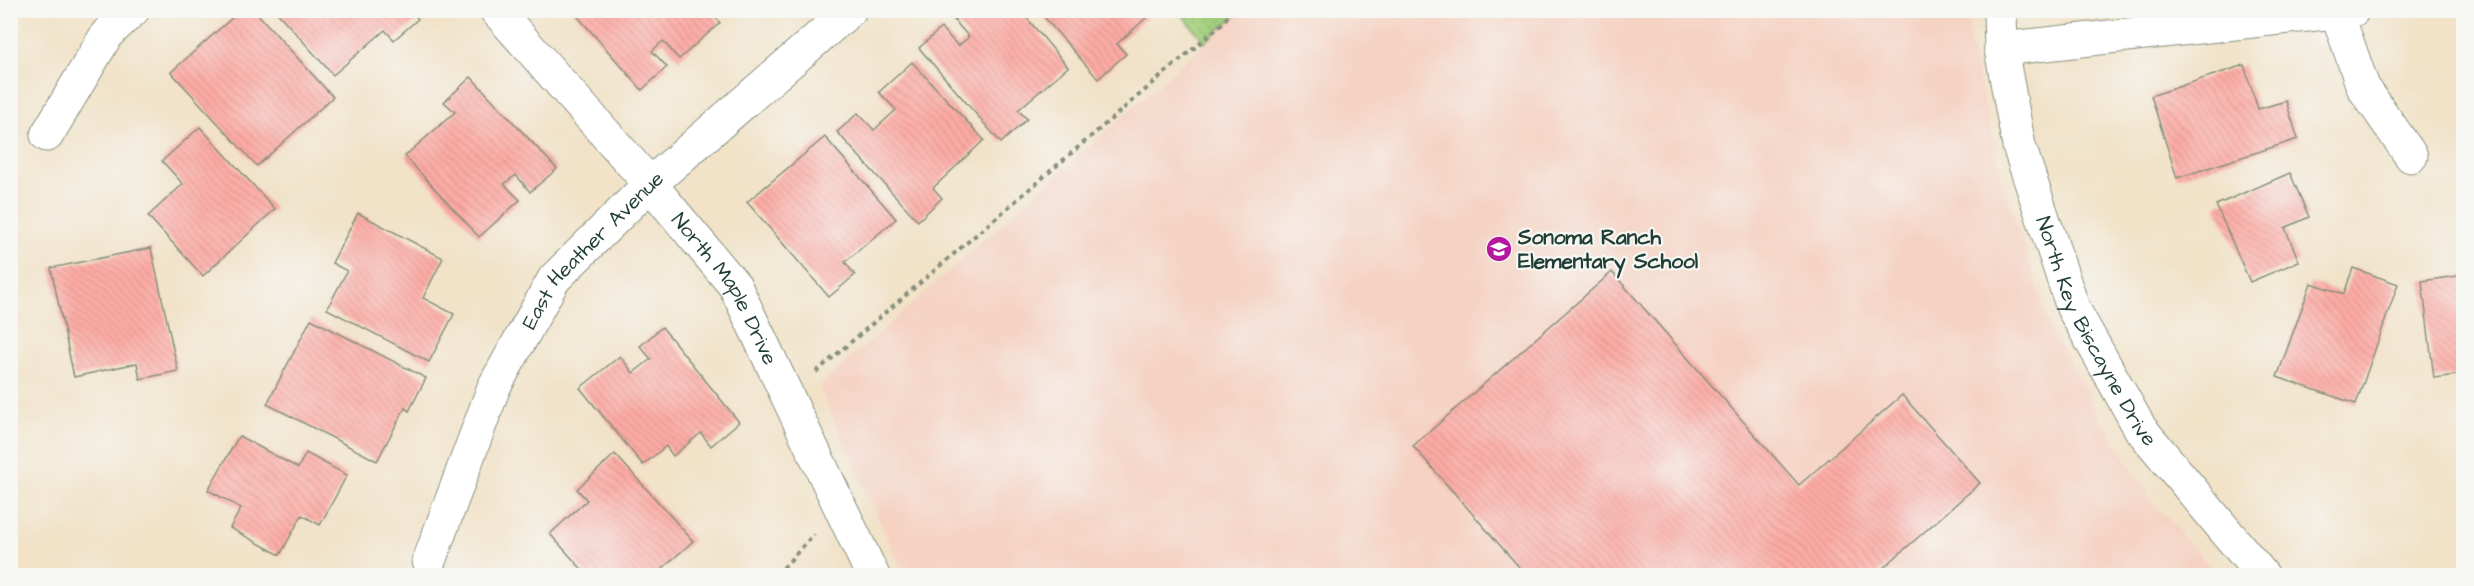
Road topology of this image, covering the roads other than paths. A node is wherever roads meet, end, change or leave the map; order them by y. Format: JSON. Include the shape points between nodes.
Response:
{"nodes":[{"id":1,"x":134,"y":10,"type":"edge"},
{"id":2,"x":496,"y":10,"type":"edge"},
{"id":3,"x":850,"y":10,"type":"edge"},
{"id":4,"x":2000,"y":10,"type":"edge"},
{"id":5,"x":2342,"y":11,"type":"edge"},
{"id":6,"x":2001,"y":49,"type":"junction"},
{"id":7,"x":47,"y":135,"type":"dead end"},
{"id":8,"x":2411,"y":156,"type":"dead end"},
{"id":9,"x":650,"y":184,"type":"junction"},
{"id":10,"x":429,"y":561,"type":"dead end"},
{"id":11,"x":873,"y":576,"type":"edge"},
{"id":12,"x":2263,"y":576,"type":"edge"}],
"edges":[{"from":1,"to":7,"type":"street","via":[[107,34]]},
{"from":2,"to":9,"type":"street","name":"North Maple Drive"},
{"from":3,"to":9,"type":"street","name":"East Heather Avenue"},
{"from":4,"to":6,"type":"street","name":"North Key Biscayne Drive"},
{"from":5,"to":6,"type":"street"},
{"from":5,"to":8,"type":"street","via":[[2363,87]]},
{"from":6,"to":12,"type":"street","name":"North Key Biscayne Drive","via":[[2019,146],[2073,308],[2140,428]]},
{"from":9,"to":10,"type":"street","name":"East Heather Avenue","via":[[554,279],[494,387]]},
{"from":9,"to":11,"type":"street","name":"North Maple Drive","via":[[735,286]]}]}
